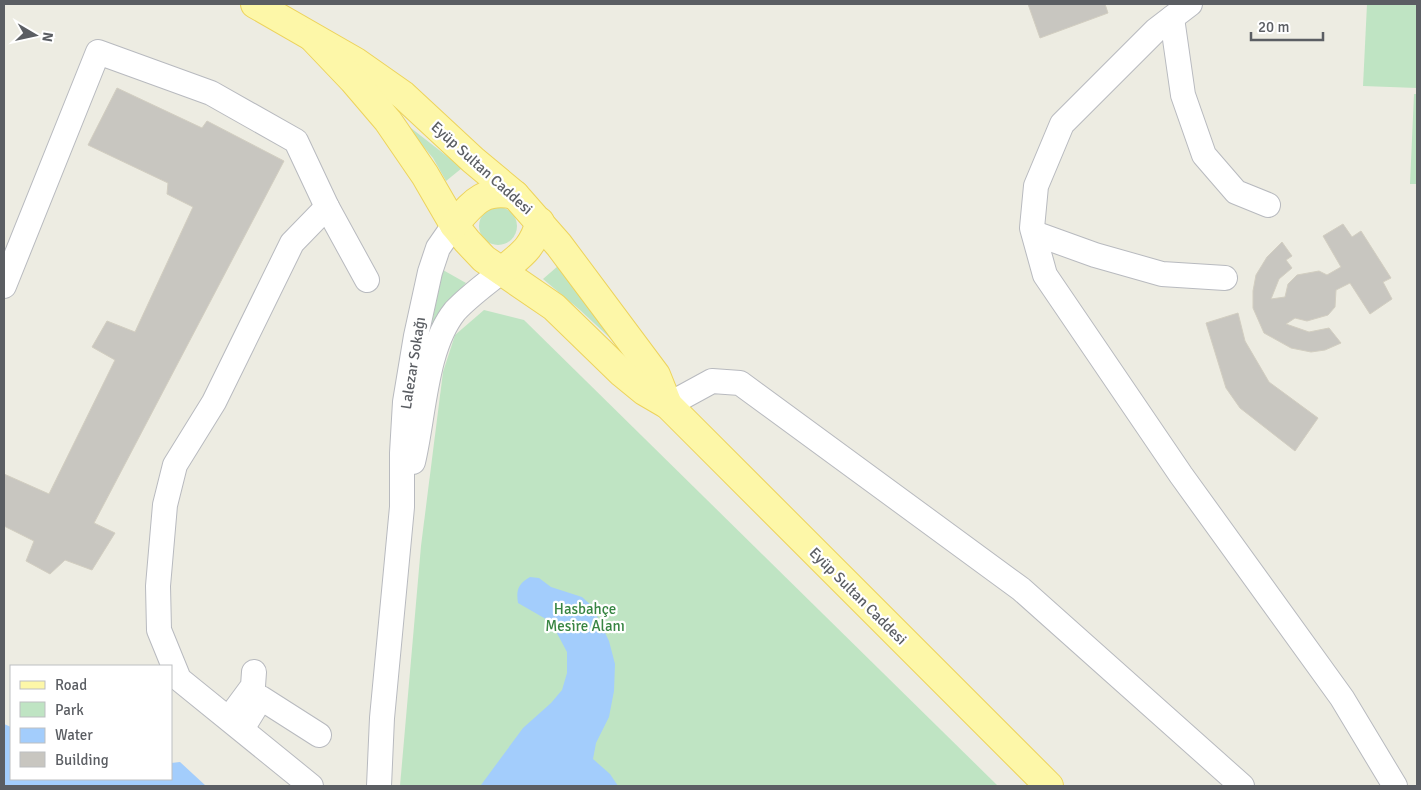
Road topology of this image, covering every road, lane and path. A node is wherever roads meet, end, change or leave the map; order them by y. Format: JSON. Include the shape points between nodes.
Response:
{"nodes":[{"id":1,"x":255,"y":4,"type":"edge"},
{"id":2,"x":1190,"y":4,"type":"edge"},
{"id":3,"x":1172,"y":18,"type":"junction"},
{"id":4,"x":314,"y":38,"type":"junction"},
{"id":5,"x":515,"y":195,"type":"junction"},
{"id":6,"x":1268,"y":205,"type":"dead end"},
{"id":7,"x":328,"y":206,"type":"junction"},
{"id":8,"x":540,"y":222,"type":"junction"},
{"id":9,"x":454,"y":225,"type":"junction"},
{"id":10,"x":1034,"y":233,"type":"junction"},
{"id":11,"x":502,"y":272,"type":"junction"},
{"id":12,"x":1225,"y":278,"type":"dead end"},
{"id":13,"x":368,"y":280,"type":"dead end"},
{"id":14,"x":4,"y":286,"type":"edge"},
{"id":15,"x":668,"y":405,"type":"junction"},
{"id":16,"x":402,"y":507,"type":"junction"},
{"id":17,"x":254,"y":672,"type":"dead end"},
{"id":18,"x":235,"y":724,"type":"junction"},
{"id":19,"x":319,"y":735,"type":"dead end"},
{"id":20,"x":311,"y":786,"type":"edge"},
{"id":21,"x":379,"y":786,"type":"edge"},
{"id":22,"x":1049,"y":786,"type":"edge"},
{"id":23,"x":1242,"y":786,"type":"edge"},
{"id":24,"x":1395,"y":786,"type":"edge"}],
"edges":[{"from":1,"to":4,"type":"main road","name":"Eyüp Sultan Caddesi"},
{"from":2,"to":3,"type":"street"},
{"from":3,"to":6,"type":"street","via":[[1183,95],[1204,155],[1236,192]]},
{"from":3,"to":10,"type":"street","via":[[1062,124],[1036,186]]},
{"from":4,"to":5,"type":"main road","name":"Eyüp Sultan Caddesi","via":[[403,95]]},
{"from":4,"to":9,"type":"main road","name":"Eyüp Sultan Caddesi","via":[[388,121]]},
{"from":5,"to":8,"type":"main road","name":"Eyüp Sultan Caddesi"},
{"from":5,"to":9,"type":"main road","via":[[490,194],[476,200]]},
{"from":7,"to":13,"type":"street"},
{"from":7,"to":14,"type":"street","via":[[296,141],[211,92],[98,52]]},
{"from":7,"to":18,"type":"street","via":[[292,243],[214,402],[175,465],[166,505],[158,586],[159,630],[180,678]]},
{"from":8,"to":11,"type":"main road","via":[[536,238],[526,252]]},
{"from":8,"to":15,"type":"main road","name":"Eyüp Sultan Caddesi","via":[[656,375]]},
{"from":9,"to":11,"type":"main road","name":"Eyüp Sultan Caddesi","via":[[484,259]]},
{"from":9,"to":16,"type":"street","name":"Lalezar Sokağı","via":[[438,248],[416,336],[405,402]]},
{"from":10,"to":12,"type":"street","via":[[1094,255],[1162,274]]},
{"from":10,"to":24,"type":"street","via":[[1045,275],[1181,474],[1342,698]]},
{"from":11,"to":15,"type":"main road","name":"Eyüp Sultan Caddesi","via":[[554,307],[622,373]]},
{"from":11,"to":16,"type":"street","name":"Lalezar Sokağı","via":[[454,313],[437,345]]},
{"from":15,"to":22,"type":"main road","name":"Eyüp Sultan Caddesi"},
{"from":15,"to":23,"type":"street","via":[[712,381],[740,383],[1020,589]]},
{"from":16,"to":21,"type":"street","name":"Lalezar Sokağı","via":[[382,718]]},
{"from":17,"to":18,"type":"street","via":[[253,686]]},
{"from":18,"to":19,"type":"street","via":[[261,698]]},
{"from":18,"to":20,"type":"street"}]}
